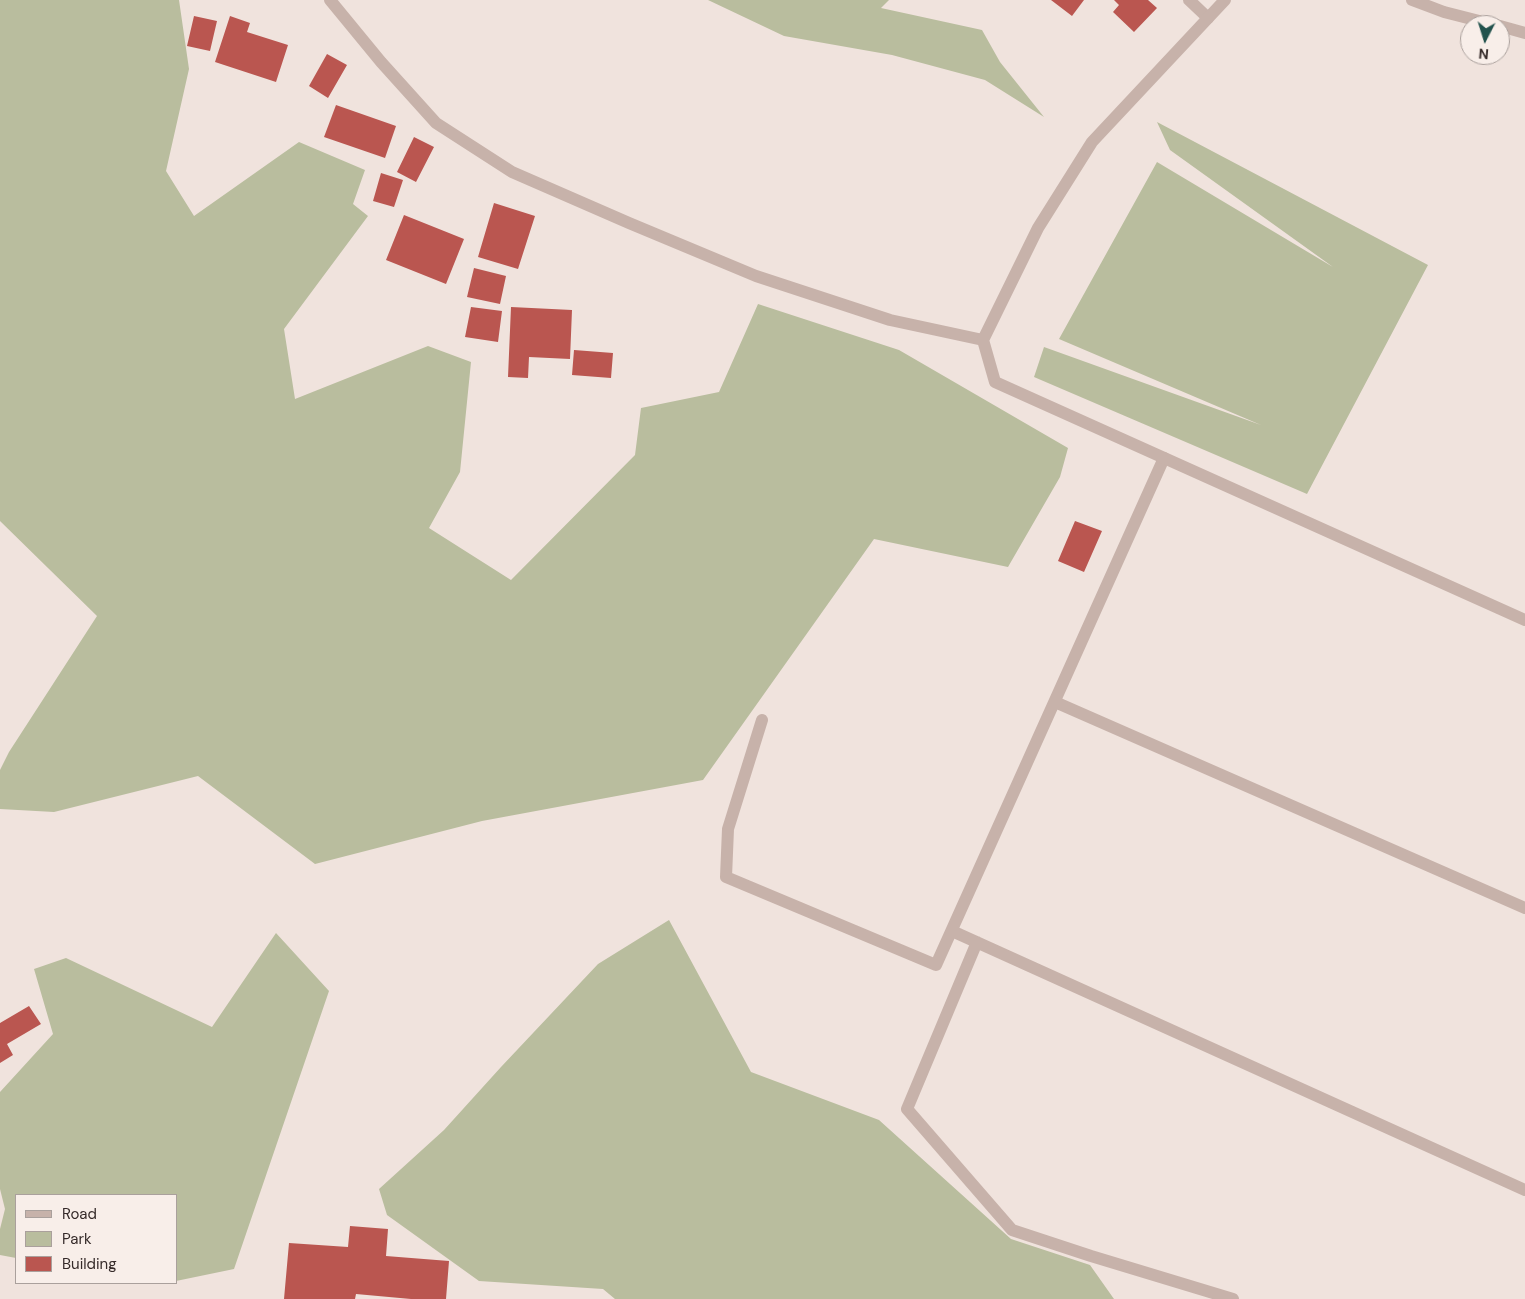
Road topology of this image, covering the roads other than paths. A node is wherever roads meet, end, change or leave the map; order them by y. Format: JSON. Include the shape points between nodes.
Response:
{"nodes":[{"id":1,"x":330,"y":0,"type":"edge"},
{"id":2,"x":1189,"y":0,"type":"edge"},
{"id":3,"x":1225,"y":0,"type":"edge"},
{"id":4,"x":1412,"y":0,"type":"edge"},
{"id":5,"x":1460,"y":16,"type":"edge"},
{"id":6,"x":1208,"y":18,"type":"junction"},
{"id":7,"x":1510,"y":29,"type":"edge"},
{"id":8,"x":1525,"y":33,"type":"edge"},
{"id":9,"x":983,"y":340,"type":"junction"},
{"id":10,"x":1164,"y":458,"type":"junction"},
{"id":11,"x":1525,"y":620,"type":"edge"},
{"id":12,"x":1055,"y":702,"type":"junction"},
{"id":13,"x":762,"y":720,"type":"dead end"},
{"id":14,"x":1525,"y":908,"type":"edge"},
{"id":15,"x":952,"y":931,"type":"junction"},
{"id":16,"x":977,"y":942,"type":"junction"},
{"id":17,"x":1525,"y":1190,"type":"edge"},
{"id":18,"x":1233,"y":1299,"type":"edge"}],
"edges":[{"from":1,"to":9,"type":"street","via":[[436,123],[512,172],[756,276],[890,320]]},
{"from":2,"to":6,"type":"street"},
{"from":3,"to":6,"type":"street"},
{"from":4,"to":5,"type":"street"},
{"from":6,"to":9,"type":"street","via":[[1092,142],[1038,228]]},
{"from":7,"to":8,"type":"street"},
{"from":9,"to":10,"type":"street","via":[[995,382]]},
{"from":10,"to":11,"type":"street"},
{"from":10,"to":12,"type":"street"},
{"from":12,"to":14,"type":"street"},
{"from":12,"to":15,"type":"street"},
{"from":13,"to":15,"type":"street","via":[[728,830],[726,877],[936,965]]},
{"from":15,"to":16,"type":"street"},
{"from":16,"to":17,"type":"street"},
{"from":16,"to":18,"type":"street","via":[[907,1108],[1012,1230]]}]}
